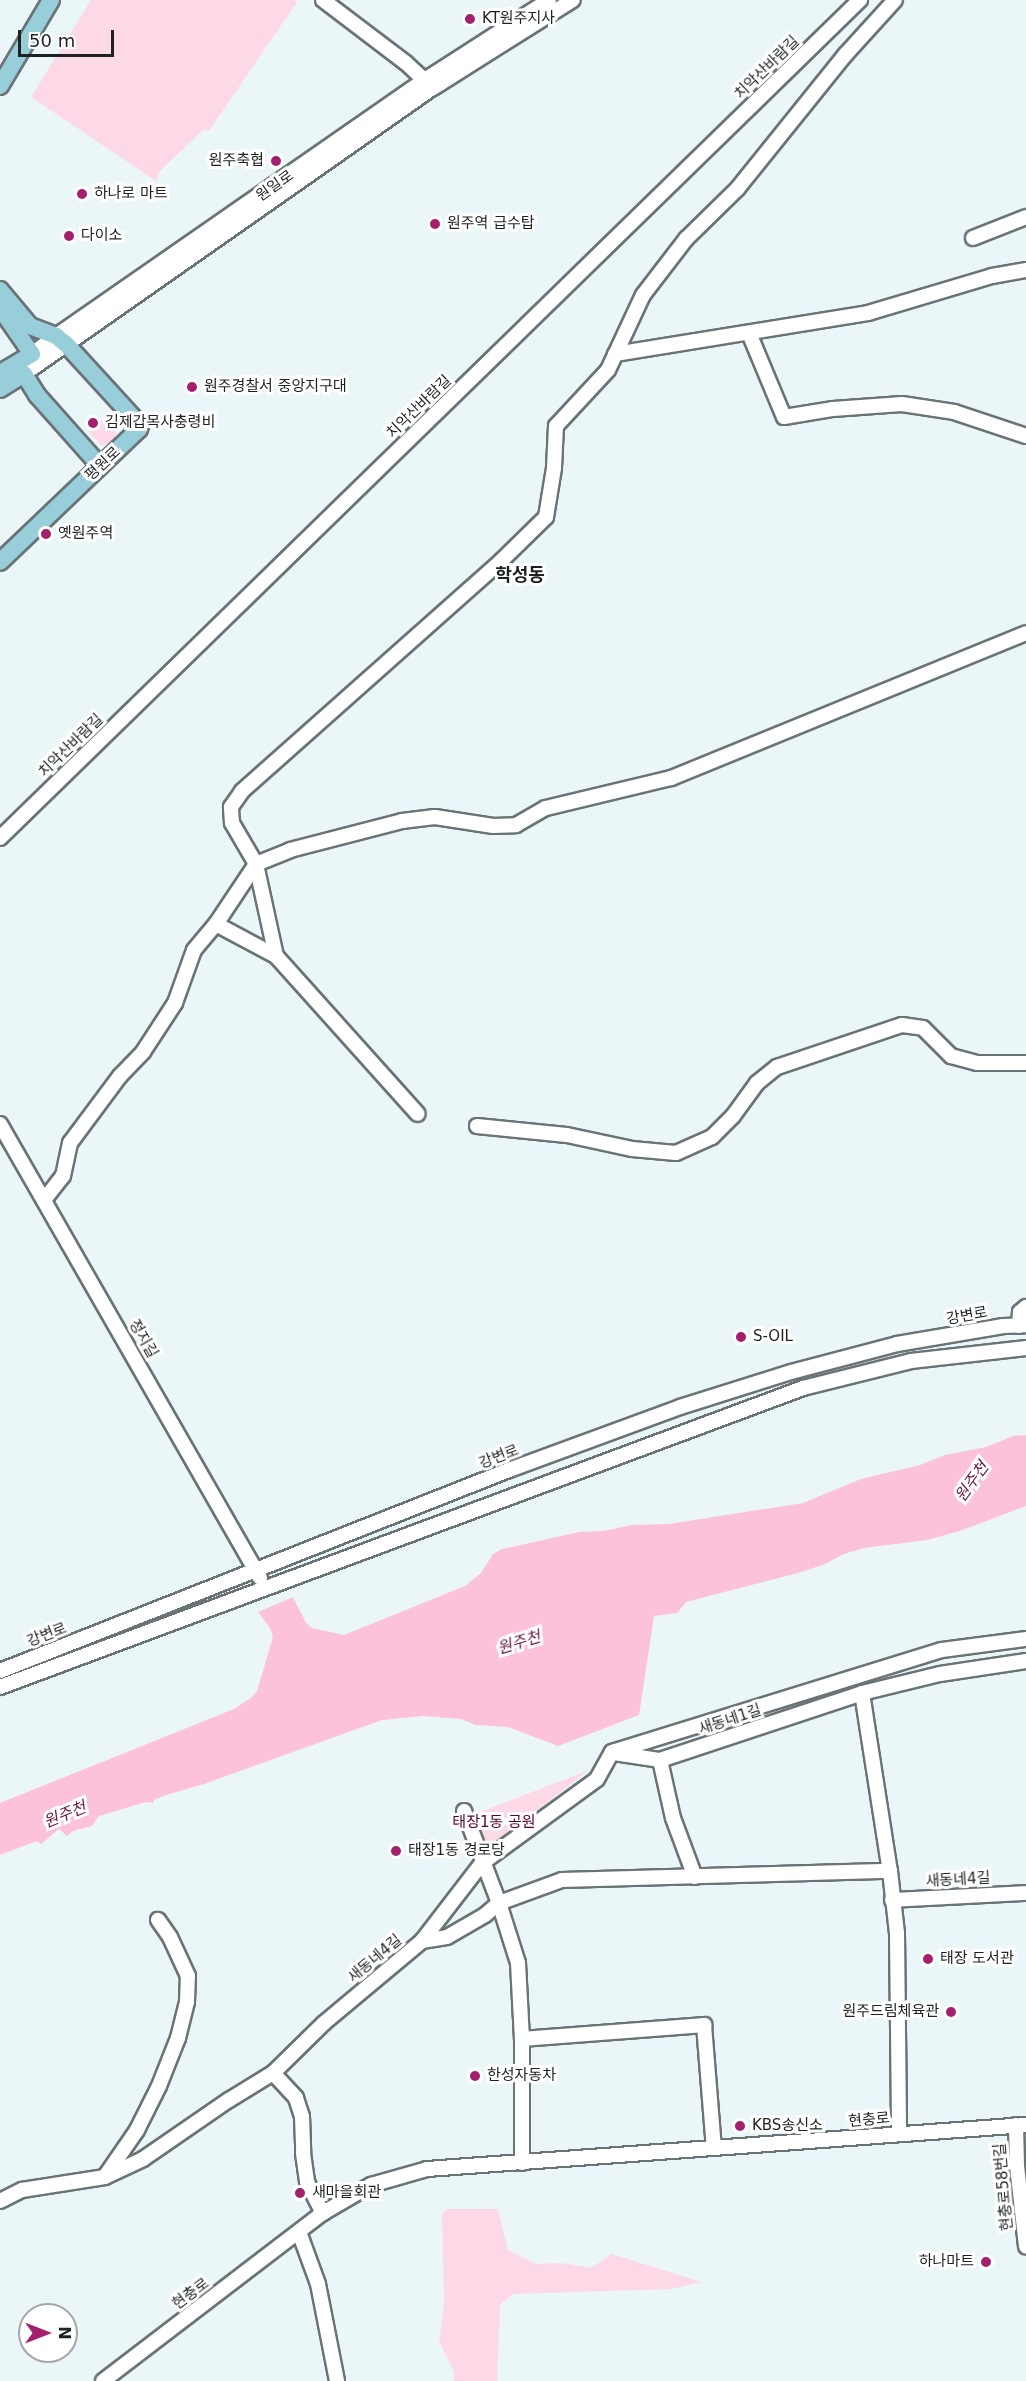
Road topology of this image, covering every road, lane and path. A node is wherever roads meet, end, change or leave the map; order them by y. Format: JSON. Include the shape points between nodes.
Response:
{"nodes":[{"id":1,"x":51,"y":0,"type":"edge"},
{"id":2,"x":323,"y":0,"type":"edge"},
{"id":3,"x":549,"y":0,"type":"edge"},
{"id":4,"x":573,"y":0,"type":"edge"},
{"id":5,"x":860,"y":0,"type":"edge"},
{"id":6,"x":895,"y":0,"type":"edge"},
{"id":7,"x":429,"y":84,"type":"junction"},
{"id":8,"x":0,"y":86,"type":"edge"},
{"id":9,"x":1026,"y":218,"type":"edge"},
{"id":10,"x":973,"y":238,"type":"dead end"},
{"id":11,"x":1026,"y":270,"type":"edge"},
{"id":12,"x":0,"y":290,"type":"edge"},
{"id":13,"x":0,"y":308,"type":"edge"},
{"id":14,"x":749,"y":333,"type":"junction"},
{"id":15,"x":61,"y":340,"type":"junction"},
{"id":16,"x":32,"y":354,"type":"junction"},
{"id":17,"x":615,"y":354,"type":"junction"},
{"id":18,"x":0,"y":373,"type":"edge"},
{"id":19,"x":24,"y":375,"type":"junction"},
{"id":20,"x":0,"y":388,"type":"edge"},
{"id":21,"x":1026,"y":436,"type":"edge"},
{"id":22,"x":99,"y":466,"type":"junction"},
{"id":23,"x":0,"y":562,"type":"edge"},
{"id":24,"x":1026,"y":633,"type":"edge"},
{"id":25,"x":0,"y":838,"type":"edge"},
{"id":26,"x":256,"y":864,"type":"junction"},
{"id":27,"x":216,"y":924,"type":"junction"},
{"id":28,"x":276,"y":956,"type":"junction"},
{"id":29,"x":1026,"y":1063,"type":"edge"},
{"id":30,"x":418,"y":1114,"type":"dead end"},
{"id":31,"x":0,"y":1125,"type":"edge"},
{"id":32,"x":477,"y":1126,"type":"dead end"},
{"id":33,"x":44,"y":1200,"type":"junction"},
{"id":34,"x":1026,"y":1307,"type":"edge"},
{"id":35,"x":1022,"y":1325,"type":"edge"},
{"id":36,"x":1026,"y":1348,"type":"edge"},
{"id":37,"x":255,"y":1570,"type":"junction"},
{"id":38,"x":265,"y":1587,"type":"junction"},
{"id":39,"x":1026,"y":1639,"type":"edge"},
{"id":40,"x":1026,"y":1661,"type":"edge"},
{"id":41,"x":0,"y":1671,"type":"edge"},
{"id":42,"x":0,"y":1687,"type":"edge"},
{"id":43,"x":862,"y":1693,"type":"junction"},
{"id":44,"x":612,"y":1752,"type":"junction"},
{"id":45,"x":660,"y":1760,"type":"junction"},
{"id":46,"x":464,"y":1810,"type":"dead end"},
{"id":47,"x":482,"y":1863,"type":"junction"},
{"id":48,"x":890,"y":1871,"type":"junction"},
{"id":49,"x":695,"y":1876,"type":"junction"},
{"id":50,"x":1026,"y":1893,"type":"edge"},
{"id":51,"x":892,"y":1900,"type":"junction"},
{"id":52,"x":500,"y":1903,"type":"junction"},
{"id":53,"x":158,"y":1920,"type":"dead end"},
{"id":54,"x":422,"y":1941,"type":"junction"},
{"id":55,"x":522,"y":2039,"type":"junction"},
{"id":56,"x":273,"y":2073,"type":"junction"},
{"id":57,"x":1021,"y":2125,"type":"edge"},
{"id":58,"x":899,"y":2134,"type":"junction"},
{"id":59,"x":714,"y":2148,"type":"junction"},
{"id":60,"x":522,"y":2163,"type":"junction"},
{"id":61,"x":105,"y":2177,"type":"junction"},
{"id":62,"x":0,"y":2201,"type":"edge"},
{"id":63,"x":323,"y":2213,"type":"junction"},
{"id":64,"x":299,"y":2232,"type":"junction"},
{"id":65,"x":1026,"y":2246,"type":"edge"},
{"id":66,"x":103,"y":2381,"type":"edge"},
{"id":67,"x":337,"y":2381,"type":"edge"}],
"edges":[{"from":1,"to":8,"type":"main road"},
{"from":2,"to":7,"type":"street"},
{"from":3,"to":7,"type":"street","name":"원일로"},
{"from":4,"to":7,"type":"street","name":"원일로"},
{"from":5,"to":25,"type":"street","name":"치악산바람길"},
{"from":6,"to":17,"type":"street","via":[[845,55],[738,188],[686,239],[643,295]]},
{"from":7,"to":15,"type":"street","name":"원일로"},
{"from":7,"to":15,"type":"street","name":"원일로","via":[[98,320]]},
{"from":9,"to":10,"type":"street"},
{"from":11,"to":14,"type":"street","via":[[992,276],[868,313]]},
{"from":12,"to":15,"type":"main road","via":[[30,326]]},
{"from":13,"to":16,"type":"main road"},
{"from":14,"to":17,"type":"street"},
{"from":14,"to":21,"type":"street","via":[[784,417],[902,404],[954,412]]},
{"from":15,"to":16,"type":"street","name":"원일로"},
{"from":15,"to":19,"type":"street"},
{"from":15,"to":22,"type":"main road","name":"평원로","via":[[140,425]]},
{"from":16,"to":18,"type":"main road","name":"원일로"},
{"from":16,"to":19,"type":"street"},
{"from":17,"to":26,"type":"street","via":[[608,370],[556,426],[546,517],[242,791],[231,807],[232,823]]},
{"from":19,"to":20,"type":"main road"},
{"from":19,"to":22,"type":"main road","via":[[36,395]]},
{"from":22,"to":23,"type":"main road","name":"평원로"},
{"from":24,"to":26,"type":"street","via":[[671,778],[546,808],[516,825],[494,826],[435,817],[402,821],[290,850]]},
{"from":26,"to":27,"type":"street"},
{"from":26,"to":28,"type":"street"},
{"from":27,"to":28,"type":"street"},
{"from":27,"to":33,"type":"street","via":[[194,950],[175,1003],[143,1052],[69,1143],[63,1176]]},
{"from":28,"to":30,"type":"street"},
{"from":29,"to":32,"type":"street","via":[[994,1064],[951,1056],[922,1028],[902,1025],[777,1066],[757,1083],[712,1137],[676,1153]]},
{"from":31,"to":33,"type":"street","name":"정지길"},
{"from":33,"to":37,"type":"street","name":"정지길"},
{"from":34,"to":35,"type":"street","via":[[1020,1312]]},
{"from":35,"to":37,"type":"street","name":"강변로","via":[[897,1344],[680,1407]]},
{"from":36,"to":38,"type":"street","via":[[911,1361],[803,1388]]},
{"from":37,"to":38,"type":"street","name":"정지길"},
{"from":37,"to":41,"type":"street","name":"강변로"},
{"from":38,"to":42,"type":"street"},
{"from":39,"to":44,"type":"street","via":[[942,1650]]},
{"from":40,"to":43,"type":"street","name":"새동네1길","via":[[940,1674]]},
{"from":43,"to":45,"type":"street","name":"새동네1길"},
{"from":43,"to":48,"type":"street"},
{"from":44,"to":45,"type":"street","name":"새동네1길"},
{"from":44,"to":47,"type":"street","via":[[597,1779]]},
{"from":45,"to":49,"type":"street","via":[[673,1818]]},
{"from":46,"to":47,"type":"street"},
{"from":47,"to":52,"type":"street"},
{"from":47,"to":54,"type":"street"},
{"from":48,"to":49,"type":"street","name":"새동네4길"},
{"from":48,"to":51,"type":"street"},
{"from":49,"to":52,"type":"street","name":"새동네4길","via":[[562,1880]]},
{"from":50,"to":51,"type":"street","name":"새동네4길"},
{"from":51,"to":58,"type":"street","via":[[897,1933]]},
{"from":52,"to":54,"type":"street","name":"새동네4길","via":[[447,1937]]},
{"from":52,"to":55,"type":"street","via":[[518,1963]]},
{"from":53,"to":61,"type":"street","via":[[188,1976],[187,2002],[159,2086],[137,2130]]},
{"from":54,"to":56,"type":"street","name":"새동네4길"},
{"from":55,"to":59,"type":"street","via":[[704,2025]]},
{"from":55,"to":60,"type":"street"},
{"from":56,"to":61,"type":"street","name":"새동네4길","via":[[142,2159]]},
{"from":56,"to":63,"type":"street","via":[[296,2098],[302,2116],[307,2182]]},
{"from":57,"to":58,"type":"street","name":"현충로"},
{"from":57,"to":65,"type":"street","name":"현충로58번길","via":[[1017,2166]]},
{"from":58,"to":59,"type":"street","name":"현충로"},
{"from":59,"to":60,"type":"street","name":"현충로"},
{"from":60,"to":63,"type":"street","name":"현충로","via":[[427,2169],[371,2184]]},
{"from":61,"to":62,"type":"street","name":"새동네4길","via":[[22,2190]]},
{"from":63,"to":64,"type":"street","name":"현충로"},
{"from":64,"to":66,"type":"street","name":"현충로"},
{"from":64,"to":67,"type":"street","via":[[318,2284]]}]}
